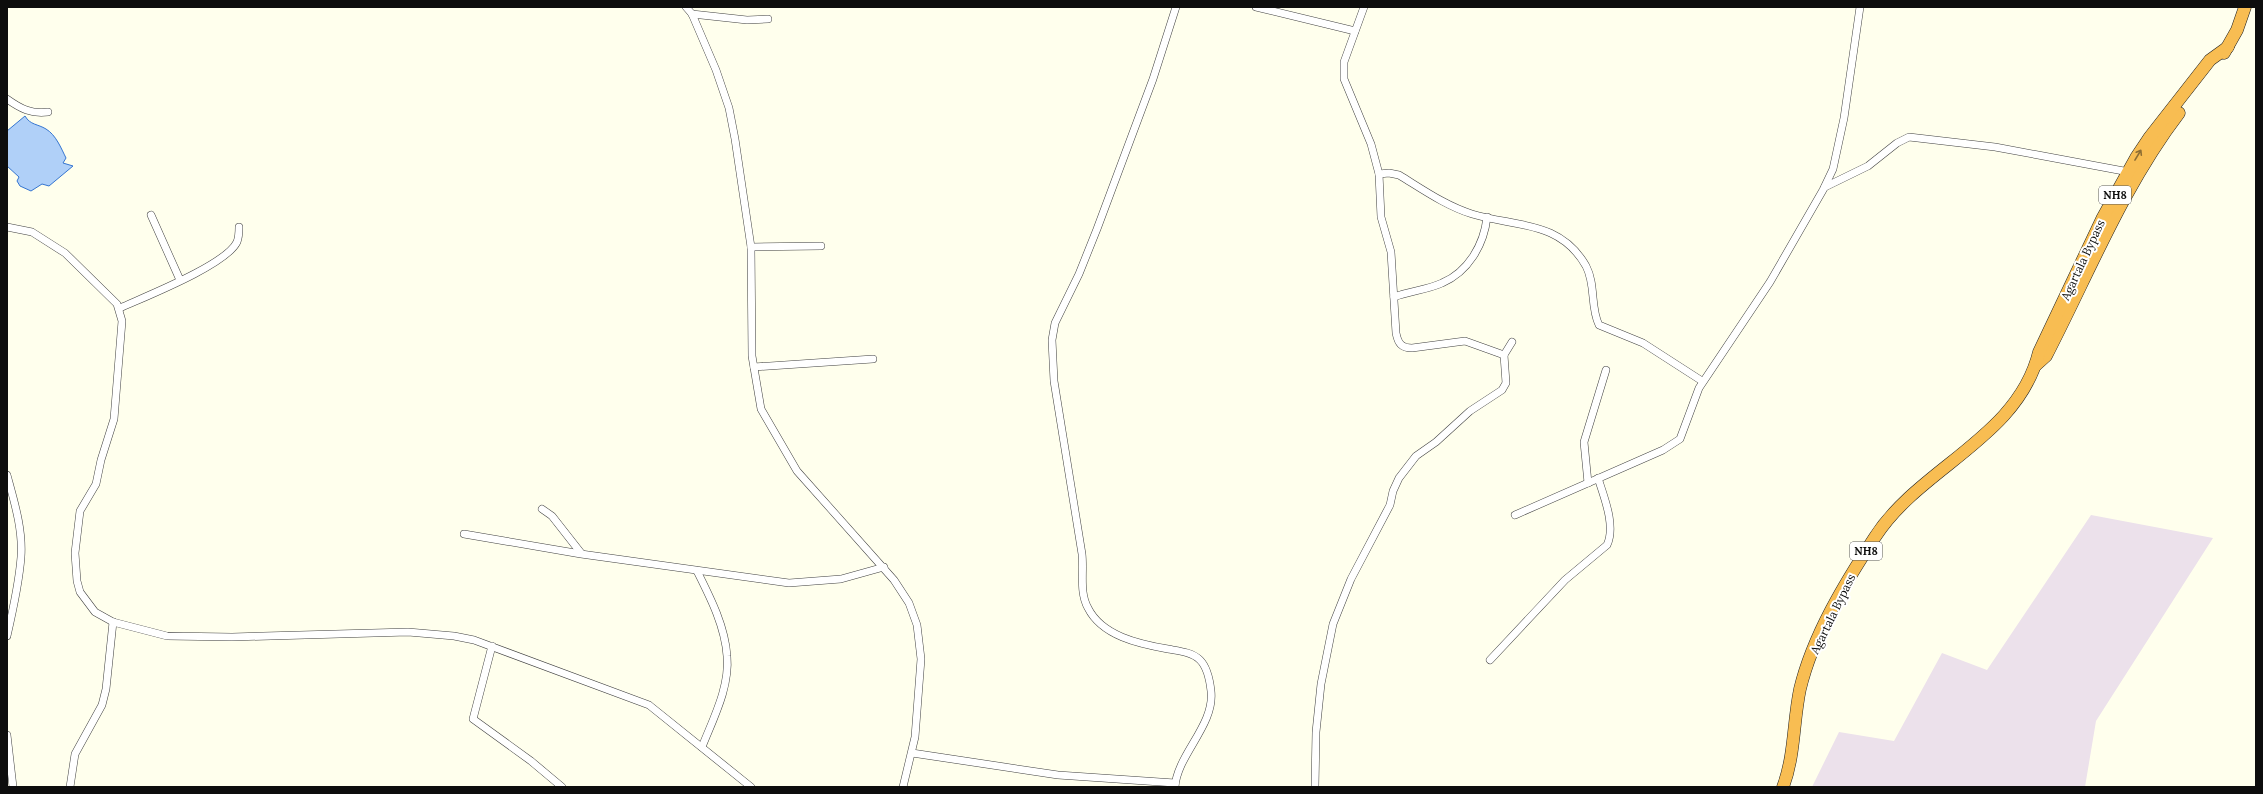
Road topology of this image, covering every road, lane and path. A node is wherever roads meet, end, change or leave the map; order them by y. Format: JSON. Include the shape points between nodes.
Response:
{"nodes":[{"id":1,"x":686,"y":7,"type":"edge"},
{"id":2,"x":1176,"y":7,"type":"edge"},
{"id":3,"x":1256,"y":7,"type":"edge"},
{"id":4,"x":1364,"y":7,"type":"edge"},
{"id":5,"x":1860,"y":7,"type":"edge"},
{"id":6,"x":2244,"y":7,"type":"edge"},
{"id":7,"x":692,"y":14,"type":"junction"},
{"id":8,"x":768,"y":19,"type":"dead end"},
{"id":9,"x":1354,"y":31,"type":"junction"},
{"id":10,"x":2228,"y":47,"type":"junction"},
{"id":11,"x":7,"y":99,"type":"edge"},
{"id":12,"x":48,"y":112,"type":"dead end"},
{"id":13,"x":2129,"y":172,"type":"junction"},
{"id":14,"x":1379,"y":174,"type":"junction"},
{"id":15,"x":1825,"y":187,"type":"junction"},
{"id":16,"x":151,"y":215,"type":"dead end"},
{"id":17,"x":1487,"y":217,"type":"junction"},
{"id":18,"x":7,"y":227,"type":"edge"},
{"id":19,"x":239,"y":227,"type":"dead end"},
{"id":20,"x":821,"y":246,"type":"dead end"},
{"id":21,"x":750,"y":247,"type":"junction"},
{"id":22,"x":180,"y":280,"type":"junction"},
{"id":23,"x":1394,"y":297,"type":"junction"},
{"id":24,"x":120,"y":308,"type":"junction"},
{"id":25,"x":1512,"y":342,"type":"dead end"},
{"id":26,"x":1504,"y":355,"type":"junction"},
{"id":27,"x":873,"y":359,"type":"dead end"},
{"id":28,"x":2036,"y":365,"type":"junction"},
{"id":29,"x":754,"y":367,"type":"junction"},
{"id":30,"x":1606,"y":370,"type":"dead end"},
{"id":31,"x":1702,"y":381,"type":"junction"},
{"id":32,"x":7,"y":475,"type":"edge"},
{"id":33,"x":1598,"y":478,"type":"junction"},
{"id":34,"x":1588,"y":483,"type":"junction"},
{"id":35,"x":542,"y":509,"type":"dead end"},
{"id":36,"x":1515,"y":515,"type":"dead end"},
{"id":37,"x":464,"y":534,"type":"dead end"},
{"id":38,"x":581,"y":554,"type":"junction"},
{"id":39,"x":884,"y":567,"type":"junction"},
{"id":40,"x":697,"y":570,"type":"junction"},
{"id":41,"x":113,"y":622,"type":"junction"},
{"id":42,"x":7,"y":636,"type":"edge"},
{"id":43,"x":492,"y":646,"type":"junction"},
{"id":44,"x":1490,"y":660,"type":"dead end"},
{"id":45,"x":7,"y":735,"type":"edge"},
{"id":46,"x":702,"y":747,"type":"junction"},
{"id":47,"x":912,"y":753,"type":"junction"},
{"id":48,"x":1175,"y":785,"type":"edge"},
{"id":49,"x":13,"y":787,"type":"edge"},
{"id":50,"x":70,"y":787,"type":"edge"},
{"id":51,"x":562,"y":787,"type":"edge"},
{"id":52,"x":751,"y":787,"type":"edge"},
{"id":53,"x":903,"y":787,"type":"edge"},
{"id":54,"x":1315,"y":787,"type":"edge"},
{"id":55,"x":1783,"y":787,"type":"edge"}],
"edges":[{"from":1,"to":7,"type":"street"},
{"from":2,"to":48,"type":"street","via":[[1142,107],[1079,274],[1055,323],[1052,340],[1054,381],[1082,554],[1082,593],[1087,607],[1095,620],[1106,630],[1194,656],[1204,666],[1210,682],[1212,693],[1208,712],[1178,772]]},
{"from":3,"to":9,"type":"street"},
{"from":4,"to":9,"type":"street"},
{"from":5,"to":15,"type":"street","via":[[1839,148]]},
{"from":6,"to":10,"type":"highway","name":"Agartala Bypass","number":"NH8"},
{"from":7,"to":8,"type":"street","via":[[732,19]]},
{"from":7,"to":21,"type":"street","via":[[729,108]]},
{"from":9,"to":14,"type":"street","via":[[1344,62],[1344,79],[1372,144]]},
{"from":13,"to":10,"type":"highway","name":"Agartala Bypass","number":"NH8","one_way":true,"via":[[2149,138],[2210,60]]},
{"from":10,"to":28,"type":"highway","name":"Agartala Bypass","number":"NH8","via":[[2154,149],[2107,233],[2046,356]]},
{"from":11,"to":12,"type":"street","via":[[24,110]]},
{"from":13,"to":15,"type":"street","via":[[1994,147],[1909,137],[1897,143],[1868,166]]},
{"from":13,"to":28,"type":"highway","name":"Agartala Bypass","number":"NH8","via":[[2088,247],[2039,352]]},
{"from":14,"to":17,"type":"street","via":[[1399,175],[1458,208]]},
{"from":14,"to":23,"type":"street","via":[[1381,217],[1391,252]]},
{"from":15,"to":31,"type":"street","via":[[1770,282]]},
{"from":16,"to":22,"type":"street"},
{"from":17,"to":23,"type":"street","via":[[1482,239],[1472,258],[1457,276],[1440,284]]},
{"from":17,"to":31,"type":"street","via":[[1535,226],[1560,238],[1575,251],[1586,267],[1594,287],[1596,317],[1600,325],[1643,343]]},
{"from":18,"to":24,"type":"street","via":[[32,232],[65,253]]},
{"from":19,"to":22,"type":"street","via":[[237,242],[231,250]]},
{"from":20,"to":21,"type":"street"},
{"from":21,"to":29,"type":"street"},
{"from":22,"to":24,"type":"street"},
{"from":23,"to":26,"type":"street","via":[[1396,333],[1402,346],[1412,348],[1465,341]]},
{"from":24,"to":41,"type":"street","via":[[122,321],[114,419],[96,484],[80,511],[75,552],[80,592],[95,612]]},
{"from":25,"to":26,"type":"street"},
{"from":26,"to":54,"type":"street","via":[[1505,386],[1416,456],[1399,478],[1390,506],[1351,579],[1334,624],[1321,684],[1316,732]]},
{"from":27,"to":29,"type":"street"},
{"from":28,"to":55,"type":"highway","name":"Agartala Bypass","number":"NH8","via":[[2021,392],[2000,420],[1897,507],[1860,561],[1831,612],[1805,673],[1800,689],[1791,763]]},
{"from":29,"to":39,"type":"street","via":[[761,409],[789,460]]},
{"from":30,"to":34,"type":"street","via":[[1584,442]]},
{"from":31,"to":33,"type":"street","via":[[1678,441]]},
{"from":32,"to":42,"type":"street","via":[[15,504],[21,556],[18,587]]},
{"from":33,"to":34,"type":"street"},
{"from":33,"to":44,"type":"street","via":[[1608,518],[1607,545],[1565,580]]},
{"from":34,"to":36,"type":"street"},
{"from":35,"to":38,"type":"street","via":[[552,516]]},
{"from":37,"to":38,"type":"street"},
{"from":38,"to":40,"type":"street"},
{"from":39,"to":40,"type":"street","via":[[841,578],[789,583]]},
{"from":39,"to":47,"type":"street","via":[[909,604],[921,644]]},
{"from":40,"to":46,"type":"street","via":[[720,621],[728,656],[721,697]]},
{"from":41,"to":43,"type":"street","via":[[167,636],[232,638],[408,632],[454,636]]},
{"from":41,"to":50,"type":"street","via":[[102,705],[75,754]]},
{"from":43,"to":46,"type":"street","via":[[641,701],[659,712]]},
{"from":43,"to":51,"type":"street","via":[[473,719]]},
{"from":45,"to":49,"type":"street"},
{"from":46,"to":52,"type":"street"},
{"from":47,"to":48,"type":"street","via":[[1058,775]]},
{"from":47,"to":53,"type":"street"}]}
